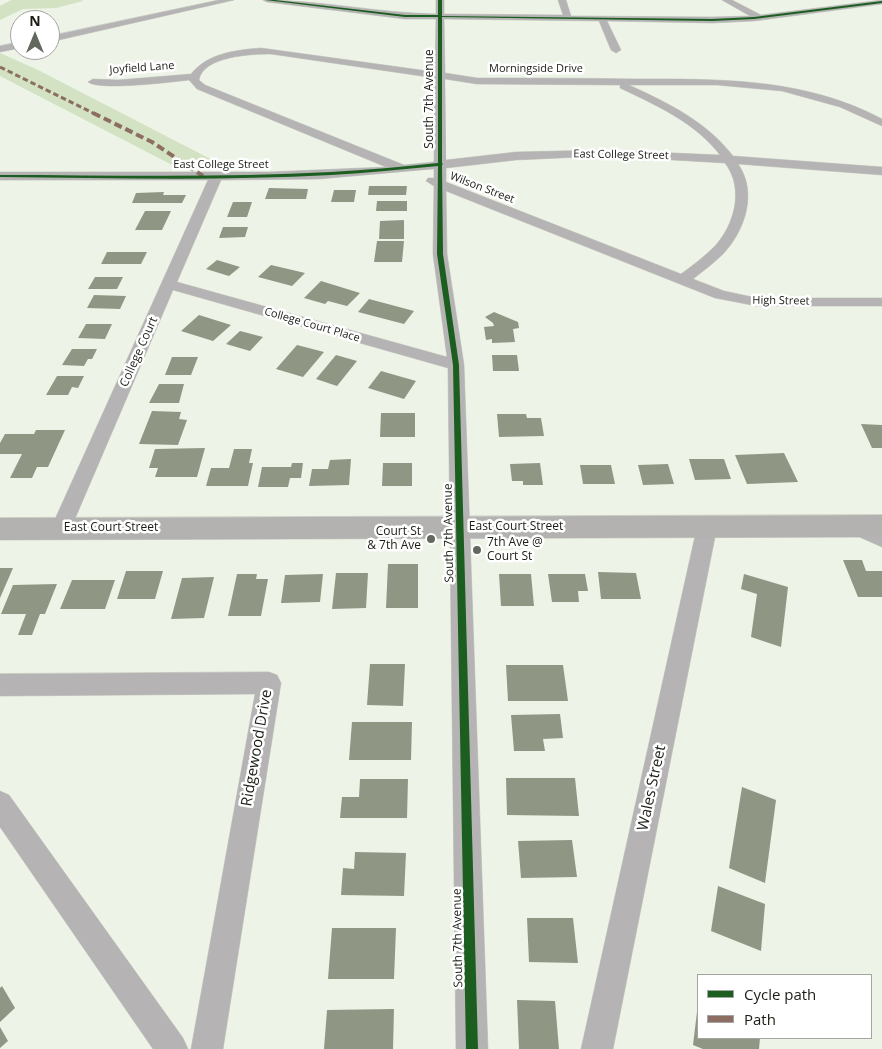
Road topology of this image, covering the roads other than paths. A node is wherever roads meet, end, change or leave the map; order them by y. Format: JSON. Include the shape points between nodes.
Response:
{"nodes":[{"id":1,"x":230,"y":0,"type":"edge"},
{"id":2,"x":268,"y":0,"type":"edge"},
{"id":3,"x":440,"y":0,"type":"edge"},
{"id":4,"x":562,"y":0,"type":"edge"},
{"id":5,"x":726,"y":0,"type":"edge"},
{"id":6,"x":307,"y":2,"type":"edge"},
{"id":7,"x":859,"y":2,"type":"edge"},
{"id":8,"x":882,"y":2,"type":"edge"},
{"id":9,"x":882,"y":13,"type":"edge"},
{"id":10,"x":440,"y":17,"type":"junction"},
{"id":11,"x":759,"y":17,"type":"junction"},
{"id":12,"x":568,"y":18,"type":"junction"},
{"id":13,"x":602,"y":19,"type":"junction"},
{"id":14,"x":60,"y":37,"type":"edge"},
{"id":15,"x":616,"y":50,"type":"dead end"},
{"id":16,"x":441,"y":76,"type":"junction"},
{"id":17,"x":194,"y":78,"type":"junction"},
{"id":18,"x":93,"y":82,"type":"dead end"},
{"id":19,"x":616,"y":82,"type":"junction"},
{"id":20,"x":882,"y":123,"type":"edge"},
{"id":21,"x":732,"y":160,"type":"junction"},
{"id":22,"x":441,"y":164,"type":"junction"},
{"id":23,"x":402,"y":169,"type":"junction"},
{"id":24,"x":882,"y":171,"type":"edge"},
{"id":25,"x":216,"y":176,"type":"junction"},
{"id":26,"x":1,"y":177,"type":"edge"},
{"id":27,"x":442,"y":185,"type":"junction"},
{"id":28,"x":683,"y":280,"type":"junction"},
{"id":29,"x":168,"y":284,"type":"junction"},
{"id":30,"x":882,"y":302,"type":"edge"},
{"id":31,"x":456,"y":365,"type":"junction"},
{"id":32,"x":460,"y":526,"type":"junction"},
{"id":33,"x":855,"y":526,"type":"junction"},
{"id":34,"x":882,"y":526,"type":"edge"},
{"id":35,"x":708,"y":527,"type":"junction"},
{"id":36,"x":0,"y":528,"type":"edge"},
{"id":37,"x":61,"y":528,"type":"junction"},
{"id":38,"x":882,"y":539,"type":"edge"},
{"id":39,"x":0,"y":685,"type":"edge"},
{"id":40,"x":0,"y":804,"type":"edge"},
{"id":41,"x":172,"y":1049,"type":"edge"},
{"id":42,"x":207,"y":1049,"type":"edge"},
{"id":43,"x":472,"y":1049,"type":"edge"},
{"id":44,"x":597,"y":1049,"type":"edge"}],
"edges":[{"from":1,"to":14,"type":"street"},
{"from":2,"to":6,"type":"street"},
{"from":3,"to":10,"type":"street","name":"South 7th Avenue"},
{"from":4,"to":12,"type":"street"},
{"from":5,"to":11,"type":"street"},
{"from":6,"to":10,"type":"street","via":[[388,15]]},
{"from":7,"to":8,"type":"street"},
{"from":7,"to":9,"type":"street"},
{"from":7,"to":11,"type":"street"},
{"from":10,"to":12,"type":"street"},
{"from":10,"to":16,"type":"street","name":"South 7th Avenue"},
{"from":11,"to":13,"type":"street"},
{"from":12,"to":13,"type":"street"},
{"from":13,"to":15,"type":"street"},
{"from":16,"to":17,"type":"street","name":"Morningside Drive","via":[[303,54],[255,51],[219,59],[200,70]]},
{"from":16,"to":19,"type":"street","name":"Morningside Drive","via":[[498,82]]},
{"from":16,"to":22,"type":"street","name":"South 7th Avenue"},
{"from":17,"to":18,"type":"street","name":"Joyfield Lane"},
{"from":17,"to":23,"type":"street","name":"Wilson Street","via":[[201,87]]},
{"from":19,"to":20,"type":"street","name":"Morningside Drive","via":[[717,82],[773,86],[830,100]]},
{"from":19,"to":21,"type":"street","via":[[683,115]]},
{"from":21,"to":22,"type":"street","name":"East College Street","via":[[604,153],[516,156]]},
{"from":21,"to":24,"type":"street","name":"East College Street"},
{"from":21,"to":28,"type":"street","via":[[741,182],[742,196],[736,226],[714,256]]},
{"from":22,"to":23,"type":"street","name":"East College Street"},
{"from":22,"to":27,"type":"street","name":"South 7th Avenue"},
{"from":23,"to":25,"type":"street","name":"East College Street"},
{"from":23,"to":27,"type":"street","name":"Wilson Street"},
{"from":25,"to":26,"type":"street","name":"East College Street"},
{"from":25,"to":29,"type":"street","name":"College Court"},
{"from":27,"to":28,"type":"street","name":"Wilson Street"},
{"from":27,"to":31,"type":"street","name":"South 7th Avenue","via":[[442,273]]},
{"from":28,"to":30,"type":"street","name":"High Street","via":[[720,295],[748,301]]},
{"from":29,"to":31,"type":"street","name":"College Court Place"},
{"from":29,"to":37,"type":"street","name":"College Court"},
{"from":31,"to":32,"type":"street","name":"South 7th Avenue"},
{"from":32,"to":35,"type":"street","name":"East Court Street"},
{"from":32,"to":37,"type":"street","name":"East Court Street"},
{"from":32,"to":43,"type":"street","name":"South 7th Avenue"},
{"from":33,"to":34,"type":"street","name":"East Court Street"},
{"from":33,"to":35,"type":"street","name":"East Court Street"},
{"from":33,"to":38,"type":"street"},
{"from":35,"to":44,"type":"street","name":"Wales Street"},
{"from":36,"to":37,"type":"street","name":"East Court Street"},
{"from":39,"to":42,"type":"street","name":"Ridgewood Drive","via":[[269,683]]},
{"from":40,"to":41,"type":"street"}]}
